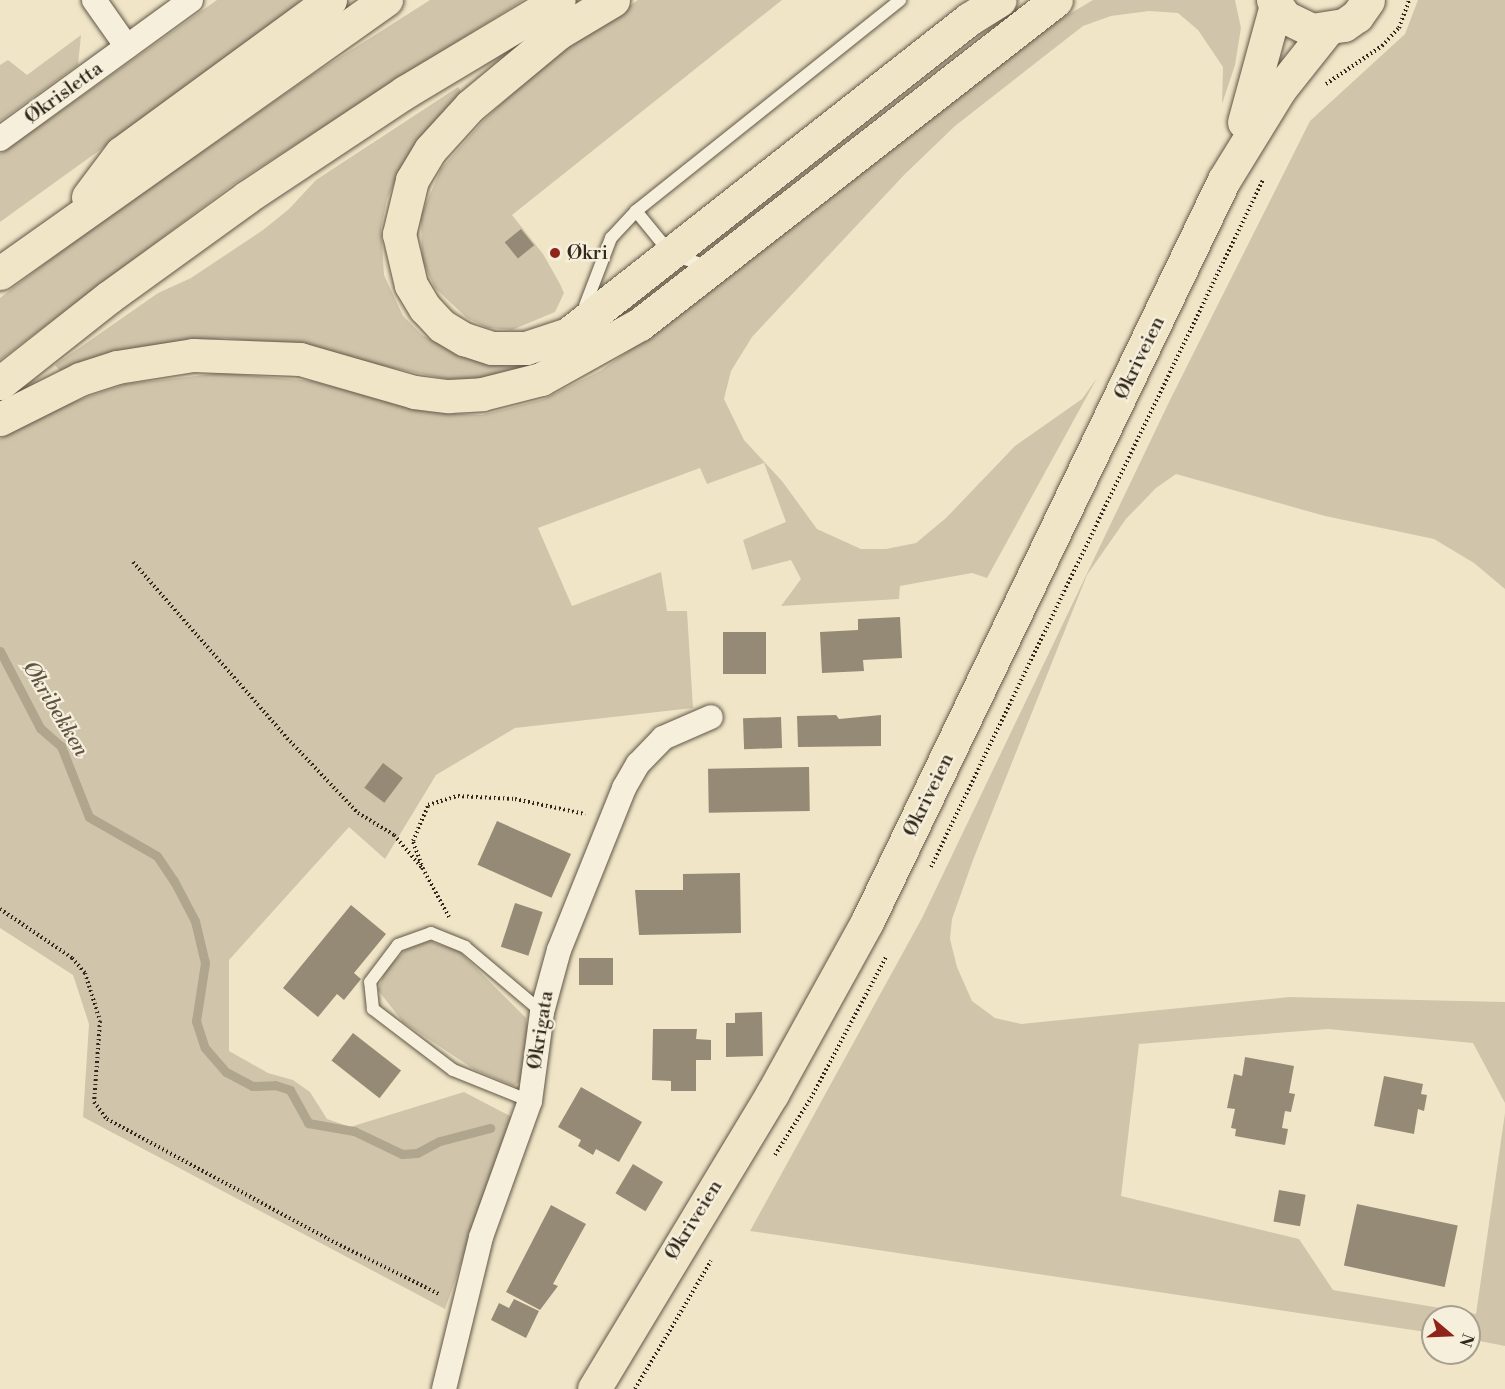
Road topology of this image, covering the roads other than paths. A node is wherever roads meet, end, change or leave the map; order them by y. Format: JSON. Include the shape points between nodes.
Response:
{"nodes":[{"id":1,"x":94,"y":0,"type":"edge"},
{"id":2,"x":191,"y":0,"type":"edge"},
{"id":3,"x":330,"y":0,"type":"edge"},
{"id":4,"x":386,"y":0,"type":"edge"},
{"id":5,"x":559,"y":0,"type":"edge"},
{"id":6,"x":613,"y":0,"type":"edge"},
{"id":7,"x":900,"y":0,"type":"edge"},
{"id":8,"x":1056,"y":0,"type":"edge"},
{"id":9,"x":1368,"y":0,"type":"edge"},
{"id":10,"x":1275,"y":3,"type":"edge"},
{"id":11,"x":1008,"y":17,"type":"edge"},
{"id":12,"x":1327,"y":30,"type":"junction"},
{"id":13,"x":127,"y":47,"type":"junction"},
{"id":14,"x":0,"y":139,"type":"edge"},
{"id":15,"x":1224,"y":180,"type":"junction"},
{"id":16,"x":636,"y":211,"type":"junction"},
{"id":17,"x":70,"y":220,"type":"junction"},
{"id":18,"x":672,"y":255,"type":"junction"},
{"id":19,"x":710,"y":266,"type":"junction"},
{"id":20,"x":0,"y":273,"type":"edge"},
{"id":21,"x":568,"y":334,"type":"junction"},
{"id":22,"x":0,"y":383,"type":"edge"},
{"id":23,"x":0,"y":419,"type":"edge"},
{"id":24,"x":711,"y":717,"type":"dead end"},
{"id":25,"x":542,"y":1012,"type":"junction"},
{"id":26,"x":530,"y":1101,"type":"junction"},
{"id":27,"x":444,"y":1389,"type":"edge"},
{"id":28,"x":594,"y":1389,"type":"edge"}],
"edges":[{"from":1,"to":13,"type":"street"},
{"from":2,"to":13,"type":"street","name":"Økrisletta"},
{"from":3,"to":17,"type":"main road","via":[[121,153]]},
{"from":4,"to":17,"type":"main road"},
{"from":5,"to":22,"type":"main road","via":[[405,92],[247,197],[109,297]]},
{"from":6,"to":21,"type":"main road","via":[[558,33],[470,106],[430,150],[412,180],[399,234],[411,285],[442,326],[464,339],[492,348],[526,348]]},
{"from":7,"to":16,"type":"lane"},
{"from":8,"to":11,"type":"main road"},
{"from":9,"to":12,"type":"main road","via":[[1357,16]]},
{"from":10,"to":12,"type":"main road","via":[[1298,25]]},
{"from":10,"to":15,"type":"main road","name":"Økriveien","via":[[1259,78]]},
{"from":11,"to":18,"type":"main road","via":[[969,19]]},
{"from":11,"to":19,"type":"main road"},
{"from":12,"to":15,"type":"main road","name":"Økriveien","via":[[1280,89]]},
{"from":13,"to":14,"type":"street","name":"Økrisletta"},
{"from":15,"to":28,"type":"main road","name":"Økriveien","via":[[867,922],[772,1094]]},
{"from":16,"to":18,"type":"lane"},
{"from":16,"to":21,"type":"lane","via":[[611,238],[594,290]]},
{"from":17,"to":20,"type":"main road"},
{"from":18,"to":19,"type":"lane"},
{"from":18,"to":21,"type":"main road"},
{"from":19,"to":23,"type":"main road","via":[[640,324],[541,379],[511,388],[449,396],[414,392],[300,359],[193,355],[137,363],[80,379]]},
{"from":24,"to":25,"type":"street","name":"Økrigata","via":[[663,738],[624,788],[559,950]]},
{"from":25,"to":26,"type":"street","name":"Økrigata"},
{"from":25,"to":26,"type":"lane","via":[[465,947],[431,933],[398,945],[370,982],[373,1009],[453,1070]]},
{"from":26,"to":27,"type":"street","name":"Økrigata","via":[[481,1237]]}]}
